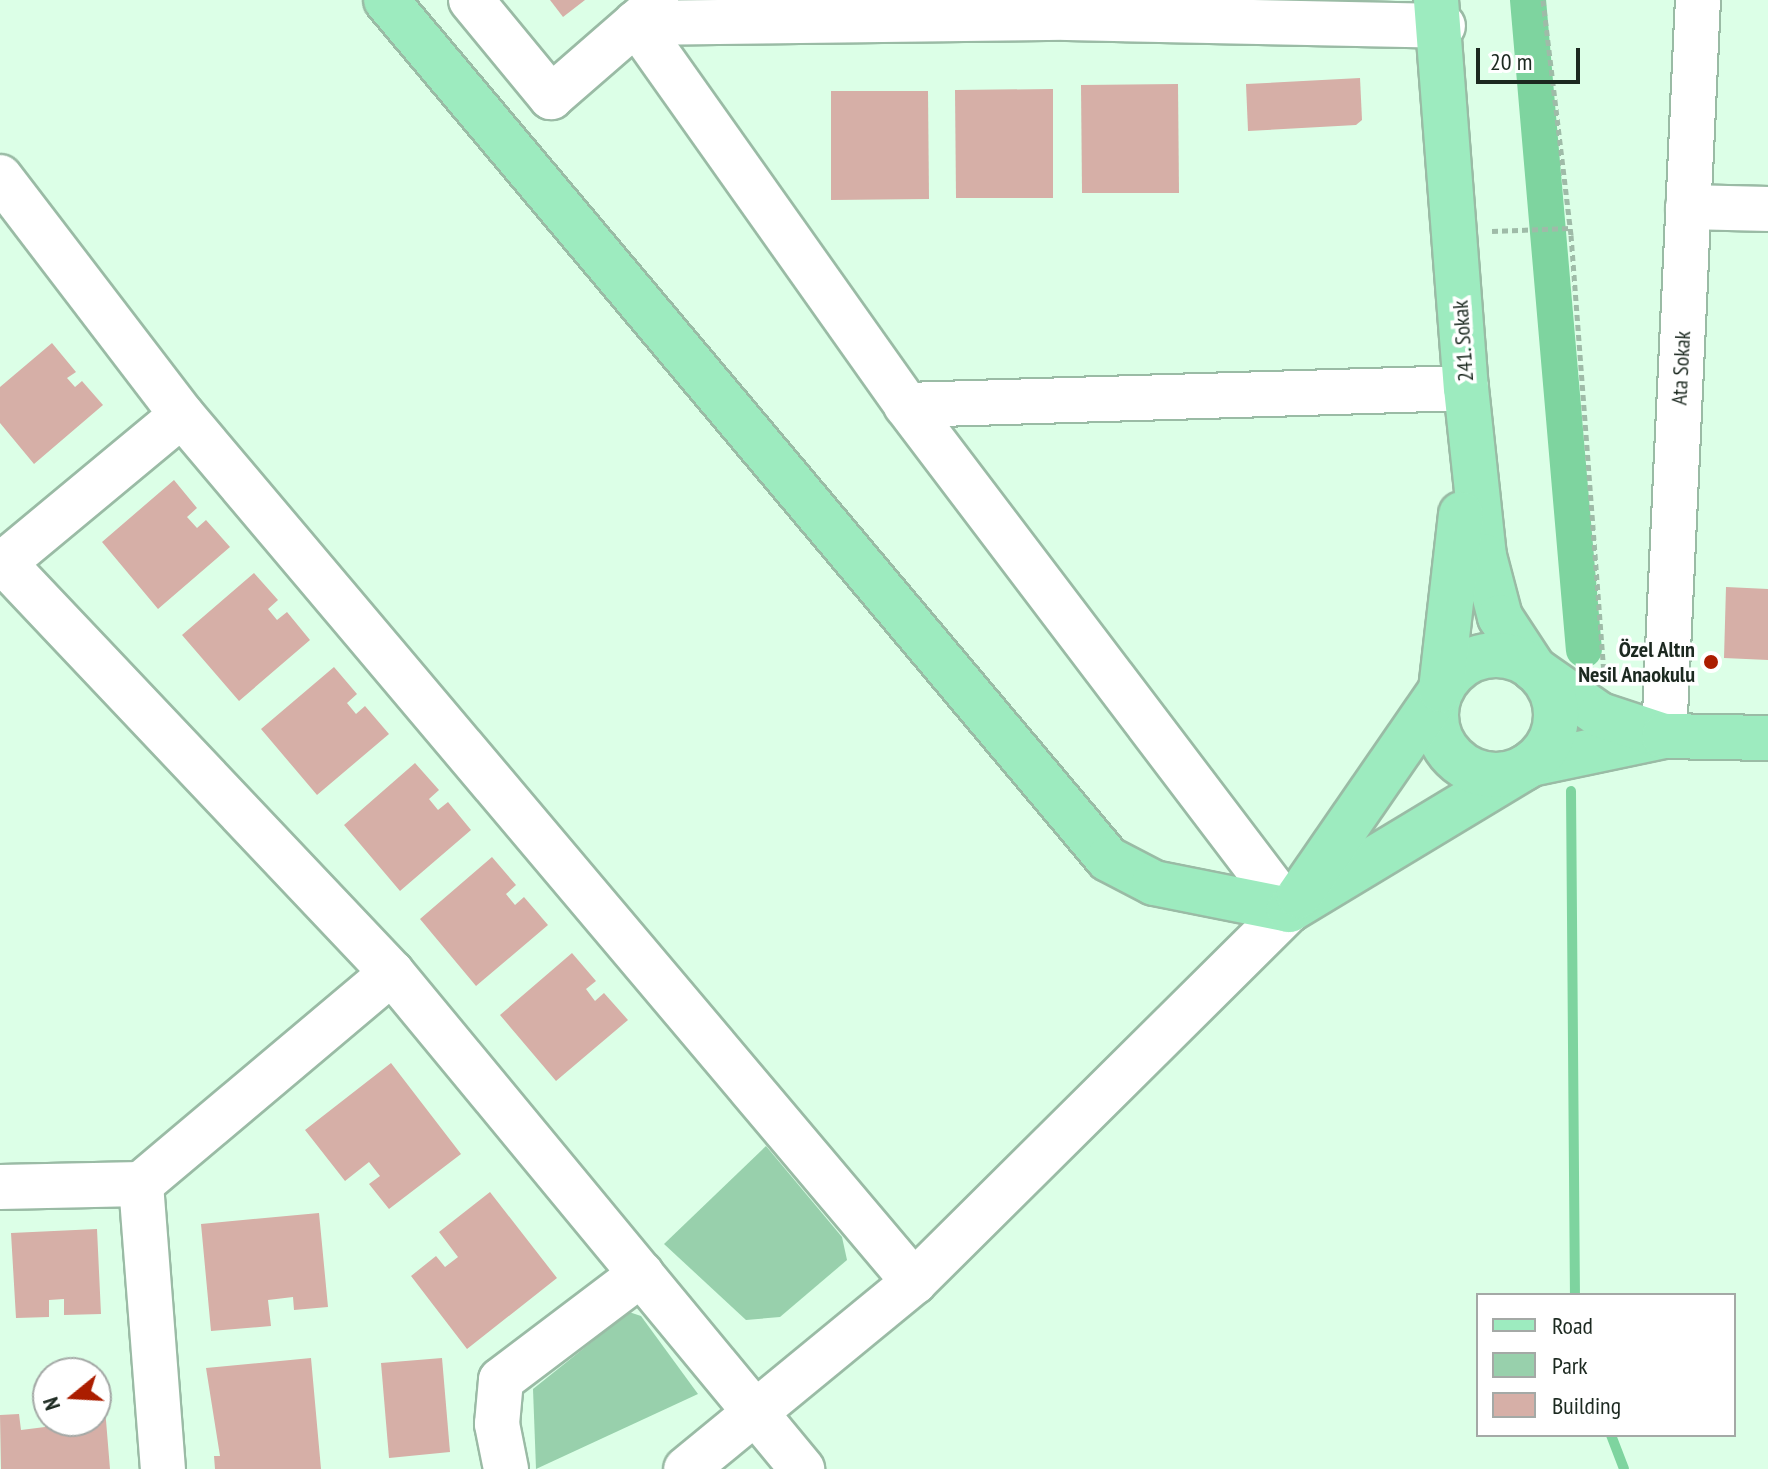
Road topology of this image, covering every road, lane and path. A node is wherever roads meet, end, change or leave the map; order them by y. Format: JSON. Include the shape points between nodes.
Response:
{"nodes":[{"id":1,"x":386,"y":0,"type":"edge"},
{"id":2,"x":471,"y":0,"type":"edge"},
{"id":3,"x":1543,"y":0,"type":"edge"},
{"id":4,"x":1698,"y":0,"type":"edge"},
{"id":5,"x":1058,"y":9,"type":"edge"},
{"id":6,"x":649,"y":11,"type":"edge"},
{"id":7,"x":1440,"y":13,"type":"edge"},
{"id":8,"x":0,"y":177,"type":"edge"},
{"id":9,"x":1688,"y":207,"type":"junction"},
{"id":10,"x":1768,"y":209,"type":"edge"},
{"id":11,"x":1571,"y":228,"type":"junction"},
{"id":12,"x":1490,"y":231,"type":"dead end"},
{"id":13,"x":1466,"y":388,"type":"junction"},
{"id":14,"x":906,"y":405,"type":"junction"},
{"id":15,"x":182,"y":415,"type":"junction"},
{"id":16,"x":2,"y":565,"type":"edge"},
{"id":17,"x":1534,"y":669,"type":"junction"},
{"id":18,"x":1605,"y":677,"type":"dead end"},
{"id":19,"x":1441,"y":690,"type":"junction"},
{"id":20,"x":1664,"y":736,"type":"junction"},
{"id":21,"x":1768,"y":738,"type":"edge"},
{"id":22,"x":1531,"y":764,"type":"junction"},
{"id":23,"x":1289,"y":910,"type":"junction"},
{"id":24,"x":392,"y":973,"type":"junction"},
{"id":25,"x":141,"y":1184,"type":"junction"},
{"id":26,"x":0,"y":1187,"type":"edge"},
{"id":27,"x":641,"y":1274,"type":"junction"},
{"id":28,"x":914,"y":1282,"type":"junction"},
{"id":29,"x":756,"y":1415,"type":"junction"},
{"id":30,"x":163,"y":1469,"type":"edge"},
{"id":31,"x":506,"y":1469,"type":"edge"},
{"id":32,"x":686,"y":1469,"type":"edge"},
{"id":33,"x":802,"y":1469,"type":"edge"}],
"edges":[{"from":1,"to":23,"type":"main road","via":[[1108,859],[1154,883]]},
{"from":2,"to":6,"type":"street","via":[[551,97]]},
{"from":3,"to":11,"type":"path"},
{"from":4,"to":9,"type":"street","name":"Ata Sokak"},
{"from":5,"to":6,"type":"street"},
{"from":5,"to":7,"type":"street"},
{"from":6,"to":14,"type":"street"},
{"from":7,"to":13,"type":"main road","name":"241. Sokak"},
{"from":8,"to":15,"type":"street"},
{"from":9,"to":10,"type":"street"},
{"from":9,"to":20,"type":"street","name":"Ata Sokak"},
{"from":11,"to":12,"type":"path"},
{"from":11,"to":18,"type":"path"},
{"from":13,"to":14,"type":"street"},
{"from":13,"to":17,"type":"main road","name":"241. Sokak","via":[[1484,556],[1500,617]]},
{"from":13,"to":19,"type":"main road","via":[[1459,552]]},
{"from":14,"to":23,"type":"street"},
{"from":15,"to":16,"type":"street"},
{"from":15,"to":28,"type":"street"},
{"from":16,"to":24,"type":"street"},
{"from":17,"to":19,"type":"main road","via":[[1501,655],[1483,656],[1451,674]]},
{"from":17,"to":20,"type":"main road","via":[[1600,715]]},
{"from":17,"to":22,"type":"main road","via":[[1556,718]]},
{"from":19,"to":22,"type":"main road","via":[[1437,728],[1457,761],[1493,775]]},
{"from":19,"to":23,"type":"main road"},
{"from":20,"to":21,"type":"main road"},
{"from":20,"to":22,"type":"main road"},
{"from":22,"to":23,"type":"main road"},
{"from":23,"to":28,"type":"street"},
{"from":24,"to":25,"type":"street"},
{"from":24,"to":27,"type":"street"},
{"from":25,"to":26,"type":"street"},
{"from":25,"to":30,"type":"street"},
{"from":27,"to":29,"type":"street"},
{"from":27,"to":31,"type":"street","via":[[501,1380],[497,1424]]},
{"from":28,"to":29,"type":"street"},
{"from":29,"to":32,"type":"street"},
{"from":29,"to":33,"type":"street"}]}
